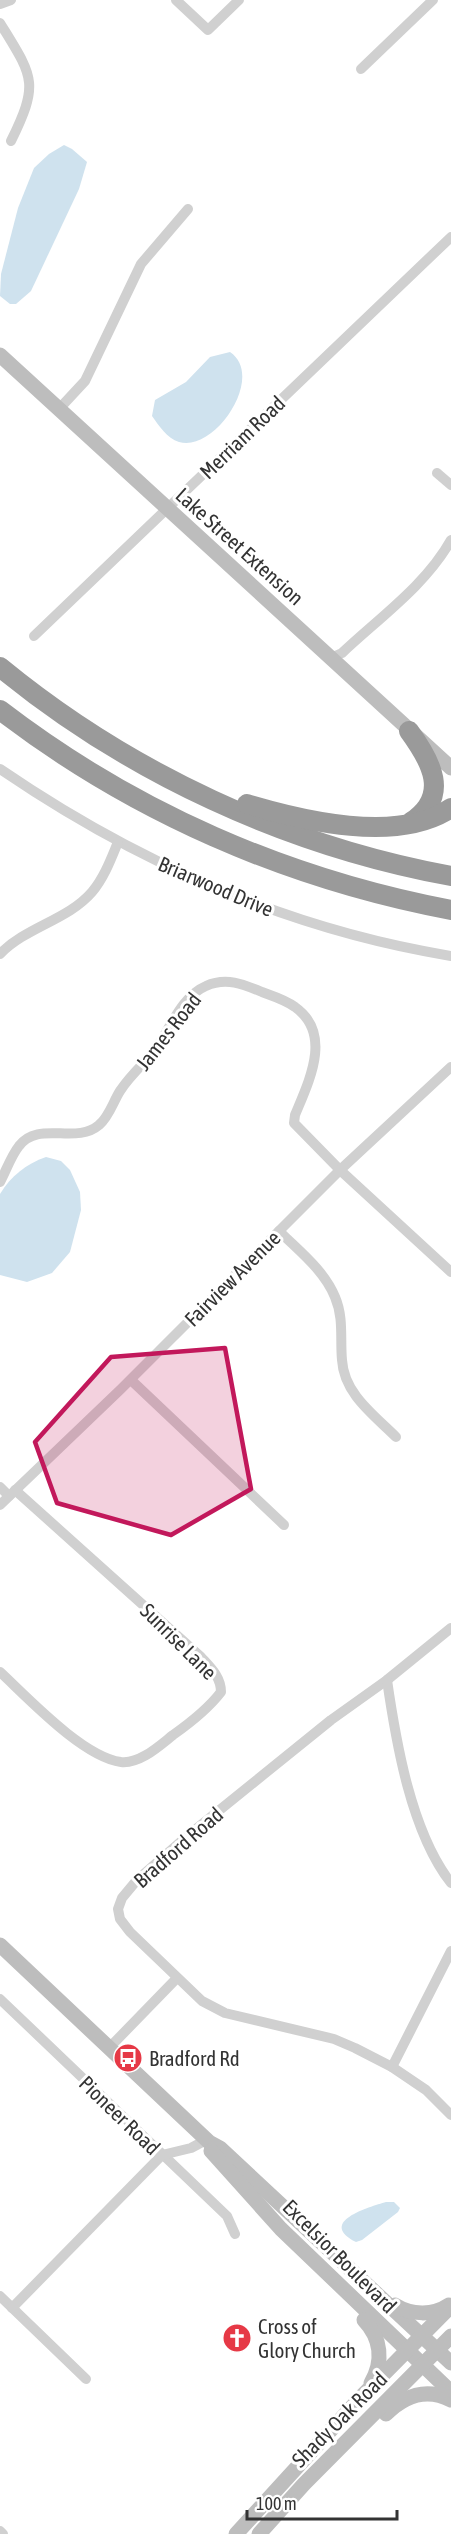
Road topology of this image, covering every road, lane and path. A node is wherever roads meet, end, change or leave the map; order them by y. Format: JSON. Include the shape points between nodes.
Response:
{"nodes":[{"id":1,"x":10,"y":0,"type":"edge"},
{"id":2,"x":176,"y":0,"type":"edge"},
{"id":3,"x":239,"y":0,"type":"edge"},
{"id":4,"x":433,"y":0,"type":"edge"},
{"id":5,"x":0,"y":4,"type":"edge"},
{"id":6,"x":0,"y":23,"type":"edge"},
{"id":7,"x":361,"y":69,"type":"dead end"},
{"id":8,"x":11,"y":141,"type":"dead end"},
{"id":9,"x":188,"y":209,"type":"dead end"},
{"id":10,"x":451,"y":237,"type":"edge"},
{"id":11,"x":0,"y":355,"type":"edge"},
{"id":12,"x":59,"y":409,"type":"junction"},
{"id":13,"x":436,"y":473,"type":"dead end"},
{"id":14,"x":451,"y":484,"type":"edge"},
{"id":15,"x":168,"y":509,"type":"junction"},
{"id":16,"x":451,"y":540,"type":"edge"},
{"id":17,"x":34,"y":636,"type":"dead end"},
{"id":18,"x":331,"y":658,"type":"junction"},
{"id":19,"x":0,"y":667,"type":"edge"},
{"id":20,"x":0,"y":710,"type":"edge"},
{"id":21,"x":0,"y":724,"type":"edge"},
{"id":22,"x":409,"y":731,"type":"junction"},
{"id":23,"x":145,"y":765,"type":"junction"},
{"id":24,"x":451,"y":768,"type":"edge"},
{"id":25,"x":0,"y":769,"type":"edge"},
{"id":26,"x":128,"y":795,"type":"junction"},
{"id":27,"x":451,"y":808,"type":"edge"},
{"id":28,"x":402,"y":826,"type":"junction"},
{"id":29,"x":118,"y":842,"type":"junction"},
{"id":30,"x":451,"y":876,"type":"edge"},
{"id":31,"x":451,"y":910,"type":"edge"},
{"id":32,"x":0,"y":954,"type":"edge"},
{"id":33,"x":451,"y":956,"type":"edge"},
{"id":34,"x":451,"y":1067,"type":"edge"},
{"id":35,"x":340,"y":1170,"type":"junction"},
{"id":36,"x":0,"y":1182,"type":"edge"},
{"id":37,"x":279,"y":1231,"type":"junction"},
{"id":38,"x":451,"y":1272,"type":"edge"},
{"id":39,"x":131,"y":1380,"type":"junction"},
{"id":40,"x":396,"y":1437,"type":"dead end"},
{"id":41,"x":0,"y":1487,"type":"edge"},
{"id":42,"x":12,"y":1493,"type":"junction"},
{"id":43,"x":0,"y":1504,"type":"edge"},
{"id":44,"x":284,"y":1525,"type":"dead end"},
{"id":45,"x":451,"y":1628,"type":"edge"},
{"id":46,"x":0,"y":1672,"type":"edge"},
{"id":47,"x":387,"y":1680,"type":"junction"},
{"id":48,"x":451,"y":1883,"type":"edge"},
{"id":49,"x":0,"y":1945,"type":"edge"},
{"id":50,"x":451,"y":1951,"type":"edge"},
{"id":51,"x":177,"y":1978,"type":"junction"},
{"id":52,"x":0,"y":1999,"type":"edge"},
{"id":53,"x":109,"y":2048,"type":"junction"},
{"id":54,"x":392,"y":2067,"type":"junction"},
{"id":55,"x":451,"y":2115,"type":"edge"},
{"id":56,"x":207,"y":2141,"type":"junction"},
{"id":57,"x":162,"y":2155,"type":"junction"},
{"id":58,"x":281,"y":2229,"type":"junction"},
{"id":59,"x":235,"y":2234,"type":"dead end"},
{"id":60,"x":0,"y":2296,"type":"edge"},
{"id":61,"x":380,"y":2296,"type":"junction"},
{"id":62,"x":451,"y":2305,"type":"edge"},
{"id":63,"x":12,"y":2308,"type":"junction"},
{"id":64,"x":422,"y":2336,"type":"junction"},
{"id":65,"x":451,"y":2336,"type":"edge"},
{"id":66,"x":436,"y":2350,"type":"junction"},
{"id":67,"x":407,"y":2351,"type":"junction"},
{"id":68,"x":451,"y":2363,"type":"edge"},
{"id":69,"x":422,"y":2364,"type":"junction"},
{"id":70,"x":86,"y":2379,"type":"dead end"},
{"id":71,"x":451,"y":2392,"type":"edge"},
{"id":72,"x":361,"y":2397,"type":"junction"},
{"id":73,"x":451,"y":2400,"type":"edge"},
{"id":74,"x":326,"y":2463,"type":"junction"},
{"id":75,"x":236,"y":2534,"type":"edge"},
{"id":76,"x":259,"y":2534,"type":"edge"}],
"edges":[{"from":1,"to":5,"type":"street"},
{"from":2,"to":3,"type":"street","via":[[208,30]]},
{"from":4,"to":7,"type":"street"},
{"from":6,"to":8,"type":"street","via":[[22,60],[30,89],[28,105]]},
{"from":9,"to":12,"type":"street","via":[[141,264],[86,381]]},
{"from":10,"to":15,"type":"street","name":"Merriam Road"},
{"from":11,"to":12,"type":"main road","name":"Lake Street Extension"},
{"from":12,"to":15,"type":"main road","name":"Lake Street Extension"},
{"from":13,"to":14,"type":"street"},
{"from":15,"to":17,"type":"street","name":"Merriam Road"},
{"from":15,"to":18,"type":"main road","name":"Lake Street Extension"},
{"from":16,"to":18,"type":"street","via":[[423,578],[342,653]]},
{"from":18,"to":22,"type":"main road","name":"Lake Street Extension"},
{"from":19,"to":23,"type":"highway","via":[[78,725]]},
{"from":20,"to":26,"type":"highway","via":[[56,751]]},
{"from":21,"to":26,"type":"highway","via":[[43,752]]},
{"from":22,"to":24,"type":"main road","name":"Lake Street Extension"},
{"from":22,"to":28,"type":"highway","via":[[434,768],[436,785],[426,810]]},
{"from":23,"to":28,"type":"highway","via":[[228,799],[310,820]]},
{"from":23,"to":30,"type":"highway","via":[[280,829],[362,856]]},
{"from":25,"to":29,"type":"street","name":"Briarwood Drive"},
{"from":26,"to":31,"type":"highway","via":[[214,838],[303,873]]},
{"from":27,"to":28,"type":"highway","via":[[421,823]]},
{"from":29,"to":32,"type":"street","via":[[101,879],[84,900]]},
{"from":29,"to":33,"type":"street","name":"Briarwood Drive","via":[[269,910],[339,932]]},
{"from":34,"to":35,"type":"street","name":"Fairview Avenue"},
{"from":35,"to":36,"type":"street","name":"James Road","via":[[294,1123],[316,1057],[315,1038],[308,1020],[286,1001],[233,981],[203,987],[190,996],[100,1124],[83,1133],[43,1133],[25,1139]]},
{"from":35,"to":37,"type":"street","name":"Fairview Avenue"},
{"from":35,"to":38,"type":"street","name":"James Road"},
{"from":37,"to":39,"type":"street","name":"Fairview Avenue"},
{"from":37,"to":40,"type":"street","via":[[330,1286],[340,1311],[344,1376],[360,1402]]},
{"from":39,"to":42,"type":"street","name":"Fairview Avenue"},
{"from":39,"to":44,"type":"street"},
{"from":41,"to":42,"type":"street","name":"Sunrise Lane"},
{"from":42,"to":43,"type":"street","name":"Fairview Avenue"},
{"from":42,"to":46,"type":"street","name":"Sunrise Lane","via":[[201,1657],[221,1683],[221,1692],[185,1726],[135,1760],[121,1762],[73,1738]]},
{"from":45,"to":47,"type":"street","name":"Bradford Road"},
{"from":47,"to":48,"type":"street","via":[[396,1747],[426,1842]]},
{"from":47,"to":51,"type":"street","name":"Bradford Road","via":[[185,1838],[122,1898],[120,1919]]},
{"from":49,"to":53,"type":"main road","name":"Excelsior Boulevard"},
{"from":50,"to":54,"type":"street"},
{"from":51,"to":53,"type":"street"},
{"from":51,"to":54,"type":"street","name":"Bradford Road","via":[[202,2001],[225,2013],[334,2038]]},
{"from":52,"to":57,"type":"street","name":"Pioneer Road"},
{"from":53,"to":56,"type":"main road","name":"Excelsior Boulevard"},
{"from":54,"to":55,"type":"street","name":"Bradford Road","via":[[426,2090]]},
{"from":56,"to":57,"type":"street"},
{"from":56,"to":58,"type":"main road","name":"Excelsior Boulevard","via":[[213,2154]]},
{"from":56,"to":61,"type":"main road","name":"Excelsior Boulevard","via":[[287,2208]]},
{"from":57,"to":59,"type":"street","name":"Pioneer Road","via":[[227,2216]]},
{"from":57,"to":63,"type":"street"},
{"from":58,"to":67,"type":"main road","name":"Excelsior Boulevard"},
{"from":58,"to":72,"type":"main road","via":[[314,2273],[373,2331],[379,2347],[378,2363]]},
{"from":60,"to":63,"type":"street"},
{"from":61,"to":62,"type":"main road","via":[[400,2309],[419,2313]]},
{"from":61,"to":64,"type":"main road","name":"Excelsior Boulevard"},
{"from":62,"to":64,"type":"main road","name":"Shady Oak Road"},
{"from":63,"to":70,"type":"street"},
{"from":64,"to":66,"type":"main road","name":"Excelsior Boulevard"},
{"from":64,"to":67,"type":"main road","name":"Shady Oak Road"},
{"from":65,"to":66,"type":"main road","name":"Shady Oak Road"},
{"from":66,"to":68,"type":"main road","name":"Excelsior Boulevard"},
{"from":66,"to":69,"type":"main road","name":"Shady Oak Road"},
{"from":67,"to":69,"type":"main road","name":"Excelsior Boulevard"},
{"from":67,"to":72,"type":"main road","name":"Shady Oak Road"},
{"from":69,"to":71,"type":"main road","name":"Excelsior Boulevard"},
{"from":69,"to":74,"type":"main road","name":"Shady Oak Road"},
{"from":72,"to":75,"type":"main road","name":"Shady Oak Road"},
{"from":73,"to":74,"type":"main road","via":[[427,2394],[402,2399],[347,2453]]},
{"from":74,"to":76,"type":"main road","name":"Shady Oak Road"}]}
